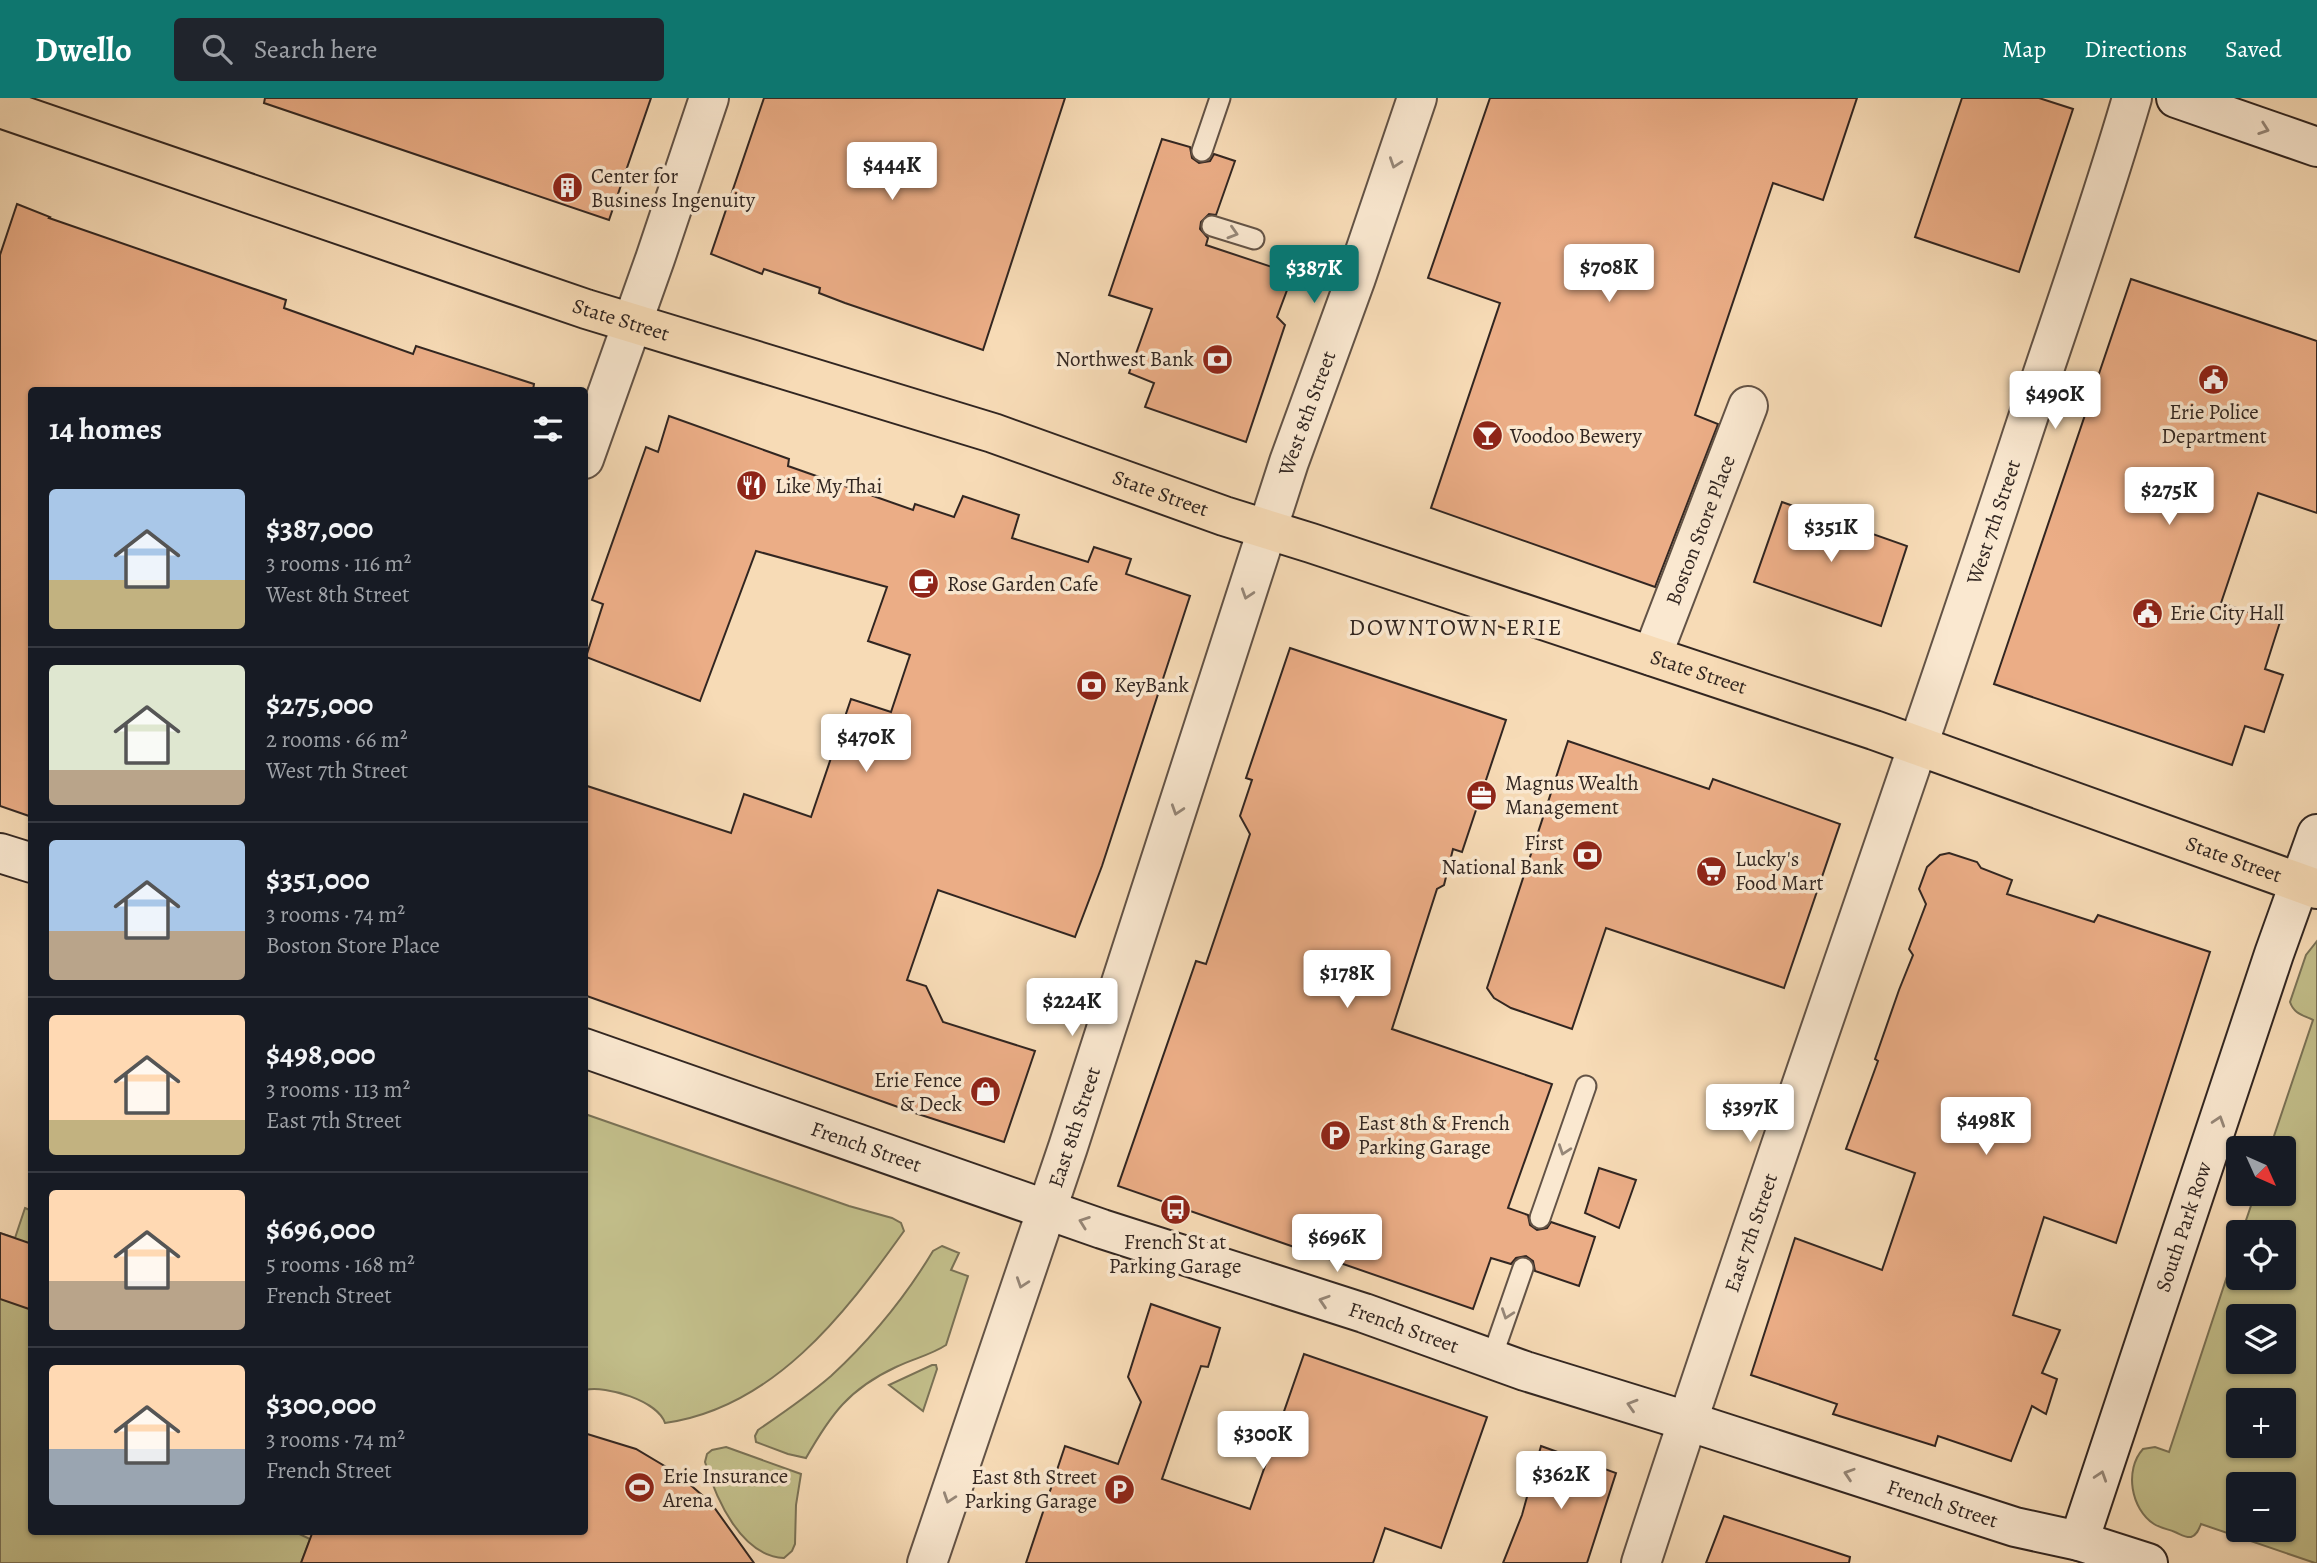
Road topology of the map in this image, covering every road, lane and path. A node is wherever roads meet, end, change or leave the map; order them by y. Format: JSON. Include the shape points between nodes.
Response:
{"nodes":[{"id":1,"x":709,"y":98,"type":"edge"},
{"id":2,"x":1220,"y":98,"type":"edge"},
{"id":3,"x":1417,"y":98,"type":"edge"},
{"id":4,"x":2132,"y":98,"type":"edge"},
{"id":5,"x":2176,"y":98,"type":"edge"},
{"id":6,"x":0,"y":108,"type":"edge"},
{"id":7,"x":2317,"y":147,"type":"edge"},
{"id":8,"x":1202,"y":151,"type":"dead end"},
{"id":9,"x":1212,"y":226,"type":"dead end"},
{"id":10,"x":1254,"y":239,"type":"dead end"},
{"id":11,"x":632,"y":323,"type":"junction"},
{"id":12,"x":1748,"y":406,"type":"dead end"},
{"id":13,"x":588,"y":448,"type":"edge"},
{"id":14,"x":1268,"y":529,"type":"junction"},
{"id":15,"x":1652,"y":656,"type":"junction"},
{"id":16,"x":1919,"y":746,"type":"junction"},
{"id":17,"x":2317,"y":834,"type":"edge"},
{"id":18,"x":0,"y":853,"type":"edge"},
{"id":19,"x":28,"y":862,"type":"edge"},
{"id":20,"x":2309,"y":886,"type":"edge"},
{"id":21,"x":588,"y":1049,"type":"edge"},
{"id":22,"x":1586,"y":1086,"type":"dead end"},
{"id":23,"x":1046,"y":1209,"type":"junction"},
{"id":24,"x":1540,"y":1219,"type":"dead end"},
{"id":25,"x":1524,"y":1268,"type":"dead end"},
{"id":26,"x":1491,"y":1360,"type":"junction"},
{"id":27,"x":1687,"y":1421,"type":"junction"},
{"id":28,"x":2079,"y":1541,"type":"junction"},
{"id":29,"x":927,"y":1563,"type":"edge"},
{"id":30,"x":1641,"y":1563,"type":"edge"},
{"id":31,"x":2148,"y":1563,"type":"edge"}],
"edges":[{"from":1,"to":11,"type":"street"},
{"from":2,"to":8,"type":"lane"},
{"from":3,"to":14,"type":"street","name":"West 8th Street","one_way":true},
{"from":4,"to":16,"type":"street","name":"West 7th Street"},
{"from":5,"to":7,"type":"street","one_way":true},
{"from":6,"to":11,"type":"main road","name":"State Street"},
{"from":9,"to":10,"type":"lane","one_way":true},
{"from":11,"to":13,"type":"street"},
{"from":11,"to":14,"type":"main road","name":"State Street","via":[[993,433]]},
{"from":12,"to":15,"type":"street","name":"Boston Store Place"},
{"from":14,"to":15,"type":"main road","name":"State Street"},
{"from":14,"to":23,"type":"street","name":"East 8th Street","one_way":true},
{"from":15,"to":16,"type":"main road","name":"State Street"},
{"from":16,"to":20,"type":"main road","name":"State Street"},
{"from":16,"to":27,"type":"street","name":"East 7th Street"},
{"from":17,"to":20,"type":"street","name":"South Park Row"},
{"from":18,"to":19,"type":"street"},
{"from":28,"to":20,"type":"street","name":"South Park Row","one_way":true,"via":[[2274,954]]},
{"from":21,"to":23,"type":"street","name":"French Street"},
{"from":22,"to":24,"type":"lane","one_way":true},
{"from":26,"to":23,"type":"street","name":"French Street","one_way":true},
{"from":23,"to":29,"type":"street","name":"East 8th Street","one_way":true},
{"from":25,"to":26,"type":"lane","one_way":true},
{"from":27,"to":26,"type":"street","name":"French Street","one_way":true},
{"from":28,"to":27,"type":"street","name":"French Street","one_way":true,"via":[[2015,1527]]},
{"from":27,"to":30,"type":"street","name":"East 7th Street"},
{"from":28,"to":31,"type":"street","name":"French Street"}]}
